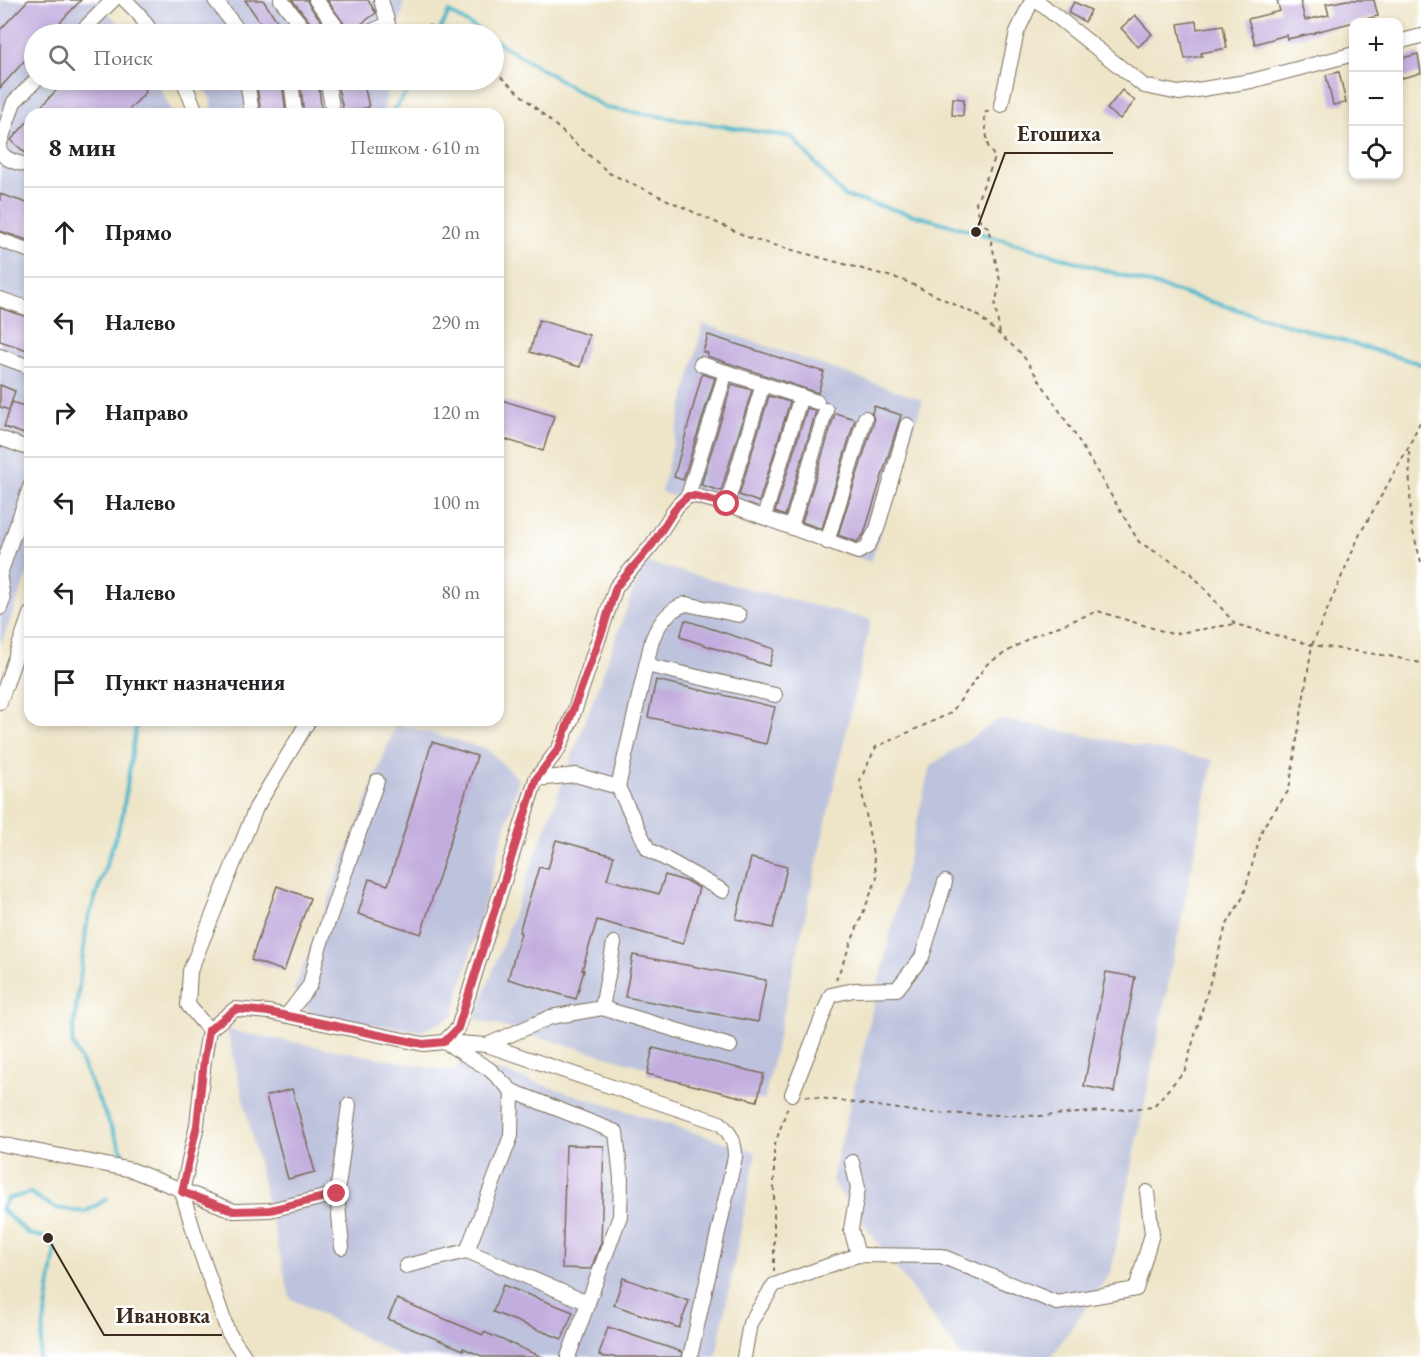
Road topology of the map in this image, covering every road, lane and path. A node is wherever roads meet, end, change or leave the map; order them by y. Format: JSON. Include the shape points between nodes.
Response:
{"nodes":[{"id":1,"x":113,"y":0,"type":"edge"},
{"id":2,"x":125,"y":0,"type":"edge"},
{"id":3,"x":215,"y":0,"type":"edge"},
{"id":4,"x":281,"y":0,"type":"edge"},
{"id":5,"x":316,"y":0,"type":"edge"},
{"id":6,"x":381,"y":0,"type":"edge"},
{"id":7,"x":1034,"y":0,"type":"edge"},
{"id":8,"x":90,"y":24,"type":"edge"},
{"id":9,"x":146,"y":24,"type":"edge"},
{"id":10,"x":233,"y":24,"type":"edge"},
{"id":11,"x":300,"y":24,"type":"edge"},
{"id":12,"x":334,"y":24,"type":"edge"},
{"id":13,"x":388,"y":24,"type":"edge"},
{"id":14,"x":1421,"y":36,"type":"edge"},
{"id":15,"x":1403,"y":41,"type":"edge"},
{"id":16,"x":1349,"y":55,"type":"edge"},
{"id":17,"x":504,"y":80,"type":"edge"},
{"id":18,"x":26,"y":90,"type":"edge"},
{"id":19,"x":187,"y":90,"type":"edge"},
{"id":20,"x":248,"y":90,"type":"edge"},
{"id":21,"x":292,"y":90,"type":"edge"},
{"id":22,"x":329,"y":90,"type":"edge"},
{"id":23,"x":1001,"y":105,"type":"joint"},
{"id":24,"x":332,"y":106,"type":"dead end"},
{"id":25,"x":195,"y":108,"type":"edge"},
{"id":26,"x":251,"y":108,"type":"edge"},
{"id":27,"x":294,"y":108,"type":"edge"},
{"id":28,"x":6,"y":110,"type":"edge"},
{"id":29,"x":0,"y":143,"type":"edge"},
{"id":30,"x":0,"y":151,"type":"edge"},
{"id":31,"x":24,"y":164,"type":"edge"},
{"id":32,"x":0,"y":240,"type":"edge"},
{"id":33,"x":24,"y":249,"type":"edge"},
{"id":34,"x":0,"y":299,"type":"edge"},
{"id":35,"x":24,"y":307,"type":"edge"},
{"id":36,"x":1000,"y":334,"type":"junction"},
{"id":37,"x":0,"y":356,"type":"edge"},
{"id":38,"x":24,"y":364,"type":"edge"},
{"id":39,"x":701,"y":364,"type":"dead end"},
{"id":40,"x":726,"y":372,"type":"junction"},
{"id":41,"x":763,"y":384,"type":"junction"},
{"id":42,"x":801,"y":396,"type":"junction"},
{"id":43,"x":865,"y":418,"type":"dead end"},
{"id":44,"x":1421,"y":420,"type":"edge"},
{"id":45,"x":908,"y":425,"type":"dead end"},
{"id":46,"x":0,"y":438,"type":"edge"},
{"id":47,"x":24,"y":447,"type":"edge"},
{"id":48,"x":1408,"y":448,"type":"junction"},
{"id":49,"x":688,"y":496,"type":"junction"},
{"id":50,"x":727,"y":504,"type":"junction"},
{"id":51,"x":24,"y":505,"type":"edge"},
{"id":52,"x":764,"y":517,"type":"junction"},
{"id":53,"x":791,"y":527,"type":"junction"},
{"id":54,"x":827,"y":542,"type":"junction"},
{"id":55,"x":1421,"y":562,"type":"edge"},
{"id":56,"x":0,"y":576,"type":"edge"},
{"id":57,"x":0,"y":608,"type":"edge"},
{"id":58,"x":739,"y":615,"type":"dead end"},
{"id":59,"x":1235,"y":624,"type":"junction"},
{"id":60,"x":24,"y":632,"type":"edge"},
{"id":61,"x":1312,"y":645,"type":"junction"},
{"id":62,"x":1421,"y":663,"type":"edge"},
{"id":63,"x":646,"y":665,"type":"junction"},
{"id":64,"x":775,"y":695,"type":"dead end"},
{"id":65,"x":0,"y":702,"type":"edge"},
{"id":66,"x":305,"y":726,"type":"edge"},
{"id":67,"x":536,"y":779,"type":"junction"},
{"id":68,"x":377,"y":781,"type":"dead end"},
{"id":69,"x":618,"y":787,"type":"junction"},
{"id":70,"x":945,"y":882,"type":"dead end"},
{"id":71,"x":723,"y":891,"type":"dead end"},
{"id":72,"x":614,"y":943,"type":"dead end"},
{"id":73,"x":831,"y":995,"type":"junction"},
{"id":74,"x":602,"y":1008,"type":"junction"},
{"id":75,"x":287,"y":1015,"type":"junction"},
{"id":76,"x":209,"y":1030,"type":"junction"},
{"id":77,"x":444,"y":1042,"type":"junction"},
{"id":78,"x":487,"y":1045,"type":"junction"},
{"id":79,"x":730,"y":1046,"type":"dead end"},
{"id":80,"x":512,"y":1091,"type":"junction"},
{"id":81,"x":792,"y":1094,"type":"junction"},
{"id":82,"x":349,"y":1105,"type":"dead end"},
{"id":83,"x":0,"y":1144,"type":"edge"},
{"id":84,"x":852,"y":1162,"type":"dead end"},
{"id":85,"x":182,"y":1192,"type":"junction"},
{"id":86,"x":1147,"y":1192,"type":"dead end"},
{"id":87,"x":337,"y":1194,"type":"junction"},
{"id":88,"x":342,"y":1247,"type":"dead end"},
{"id":89,"x":467,"y":1251,"type":"junction"},
{"id":90,"x":858,"y":1255,"type":"junction"},
{"id":91,"x":406,"y":1266,"type":"dead end"},
{"id":92,"x":774,"y":1285,"type":"junction"},
{"id":93,"x":588,"y":1303,"type":"junction"},
{"id":94,"x":245,"y":1357,"type":"edge"},
{"id":95,"x":568,"y":1357,"type":"edge"},
{"id":96,"x":690,"y":1357,"type":"edge"},
{"id":97,"x":744,"y":1357,"type":"edge"}],
"edges":[{"from":1,"to":8,"type":"street"},
{"from":2,"to":9,"type":"street"},
{"from":3,"to":10,"type":"street"},
{"from":4,"to":11,"type":"street"},
{"from":5,"to":12,"type":"street"},
{"from":6,"to":13,"type":"street"},
{"from":7,"to":16,"type":"street","via":[[1144,86],[1179,93],[1251,81]]},
{"from":7,"to":23,"type":"street","via":[[1017,32]]},
{"from":14,"to":15,"type":"street"},
{"from":17,"to":36,"type":"path","via":[[609,173],[752,239],[903,280],[977,315]]},
{"from":18,"to":28,"type":"street"},
{"from":19,"to":25,"type":"street"},
{"from":20,"to":26,"type":"street"},
{"from":21,"to":27,"type":"street"},
{"from":22,"to":24,"type":"street"},
{"from":23,"to":36,"type":"path","via":[[984,113],[988,146],[995,158],[976,203],[981,223],[988,227],[1000,281],[995,306]]},
{"from":28,"to":29,"type":"street"},
{"from":30,"to":31,"type":"street","via":[[8,159]]},
{"from":32,"to":33,"type":"street"},
{"from":34,"to":35,"type":"street"},
{"from":36,"to":59,"type":"path","via":[[1022,354],[1139,542],[1191,573]]},
{"from":37,"to":38,"type":"street"},
{"from":39,"to":40,"type":"street"},
{"from":40,"to":41,"type":"street"},
{"from":40,"to":49,"type":"street"},
{"from":41,"to":42,"type":"street"},
{"from":41,"to":50,"type":"street"},
{"from":42,"to":52,"type":"street"},
{"from":42,"to":53,"type":"street","via":[[822,406]]},
{"from":43,"to":54,"type":"street"},
{"from":44,"to":48,"type":"path"},
{"from":45,"to":54,"type":"street","via":[[877,529],[867,547],[858,552]]},
{"from":46,"to":47,"type":"street"},
{"from":48,"to":55,"type":"path","via":[[1411,524]]},
{"from":48,"to":61,"type":"path","via":[[1360,534]]},
{"from":49,"to":50,"type":"street"},
{"from":49,"to":67,"type":"street","via":[[616,587],[559,748]]},
{"from":50,"to":52,"type":"street"},
{"from":51,"to":56,"type":"street"},
{"from":52,"to":53,"type":"street"},
{"from":53,"to":54,"type":"street"},
{"from":56,"to":57,"type":"street"},
{"from":58,"to":63,"type":"street","via":[[698,605],[678,606],[656,631]]},
{"from":59,"to":61,"type":"path"},
{"from":59,"to":73,"type":"path","via":[[1172,634],[1098,610],[1031,637],[987,664],[951,713],[876,747],[860,780],[877,878]]},
{"from":60,"to":65,"type":"street"},
{"from":61,"to":62,"type":"path"},
{"from":61,"to":81,"type":"path","via":[[1289,790],[1263,827],[1243,897],[1226,926],[1185,1070],[1153,1107],[1040,1116],[927,1113]]},
{"from":63,"to":64,"type":"street"},
{"from":63,"to":69,"type":"street"},
{"from":66,"to":76,"type":"street","via":[[256,808],[190,971],[188,1005]]},
{"from":67,"to":69,"type":"street","via":[[576,775]]},
{"from":67,"to":77,"type":"street","via":[[458,1028]]},
{"from":68,"to":75,"type":"street","via":[[310,985]]},
{"from":69,"to":71,"type":"street","via":[[648,849]]},
{"from":70,"to":73,"type":"street","via":[[922,957],[897,989]]},
{"from":72,"to":74,"type":"street"},
{"from":73,"to":81,"type":"street"},
{"from":74,"to":78,"type":"street","via":[[551,1017]]},
{"from":74,"to":79,"type":"street"},
{"from":75,"to":76,"type":"street","via":[[236,1009]]},
{"from":75,"to":77,"type":"street","via":[[423,1044]]},
{"from":76,"to":85,"type":"street","via":[[197,1125]]},
{"from":77,"to":78,"type":"street"},
{"from":77,"to":80,"type":"street","via":[[489,1069]]},
{"from":78,"to":96,"type":"street","via":[[720,1124],[730,1133],[735,1156]]},
{"from":80,"to":89,"type":"street","via":[[511,1136]]},
{"from":80,"to":93,"type":"street","via":[[616,1132],[620,1216]]},
{"from":81,"to":92,"type":"path","via":[[774,1147]]},
{"from":82,"to":87,"type":"street"},
{"from":83,"to":85,"type":"street","via":[[132,1170]]},
{"from":84,"to":90,"type":"street","via":[[858,1188],[851,1229]]},
{"from":85,"to":87,"type":"street","via":[[234,1211],[270,1210]]},
{"from":85,"to":94,"type":"street","via":[[228,1332]]},
{"from":86,"to":90,"type":"street","via":[[1152,1234],[1136,1288],[1058,1304],[941,1256]]},
{"from":87,"to":88,"type":"street"},
{"from":89,"to":91,"type":"street"},
{"from":89,"to":93,"type":"street"},
{"from":90,"to":92,"type":"street"},
{"from":92,"to":97,"type":"street","via":[[750,1323]]},
{"from":93,"to":95,"type":"street"}]}
